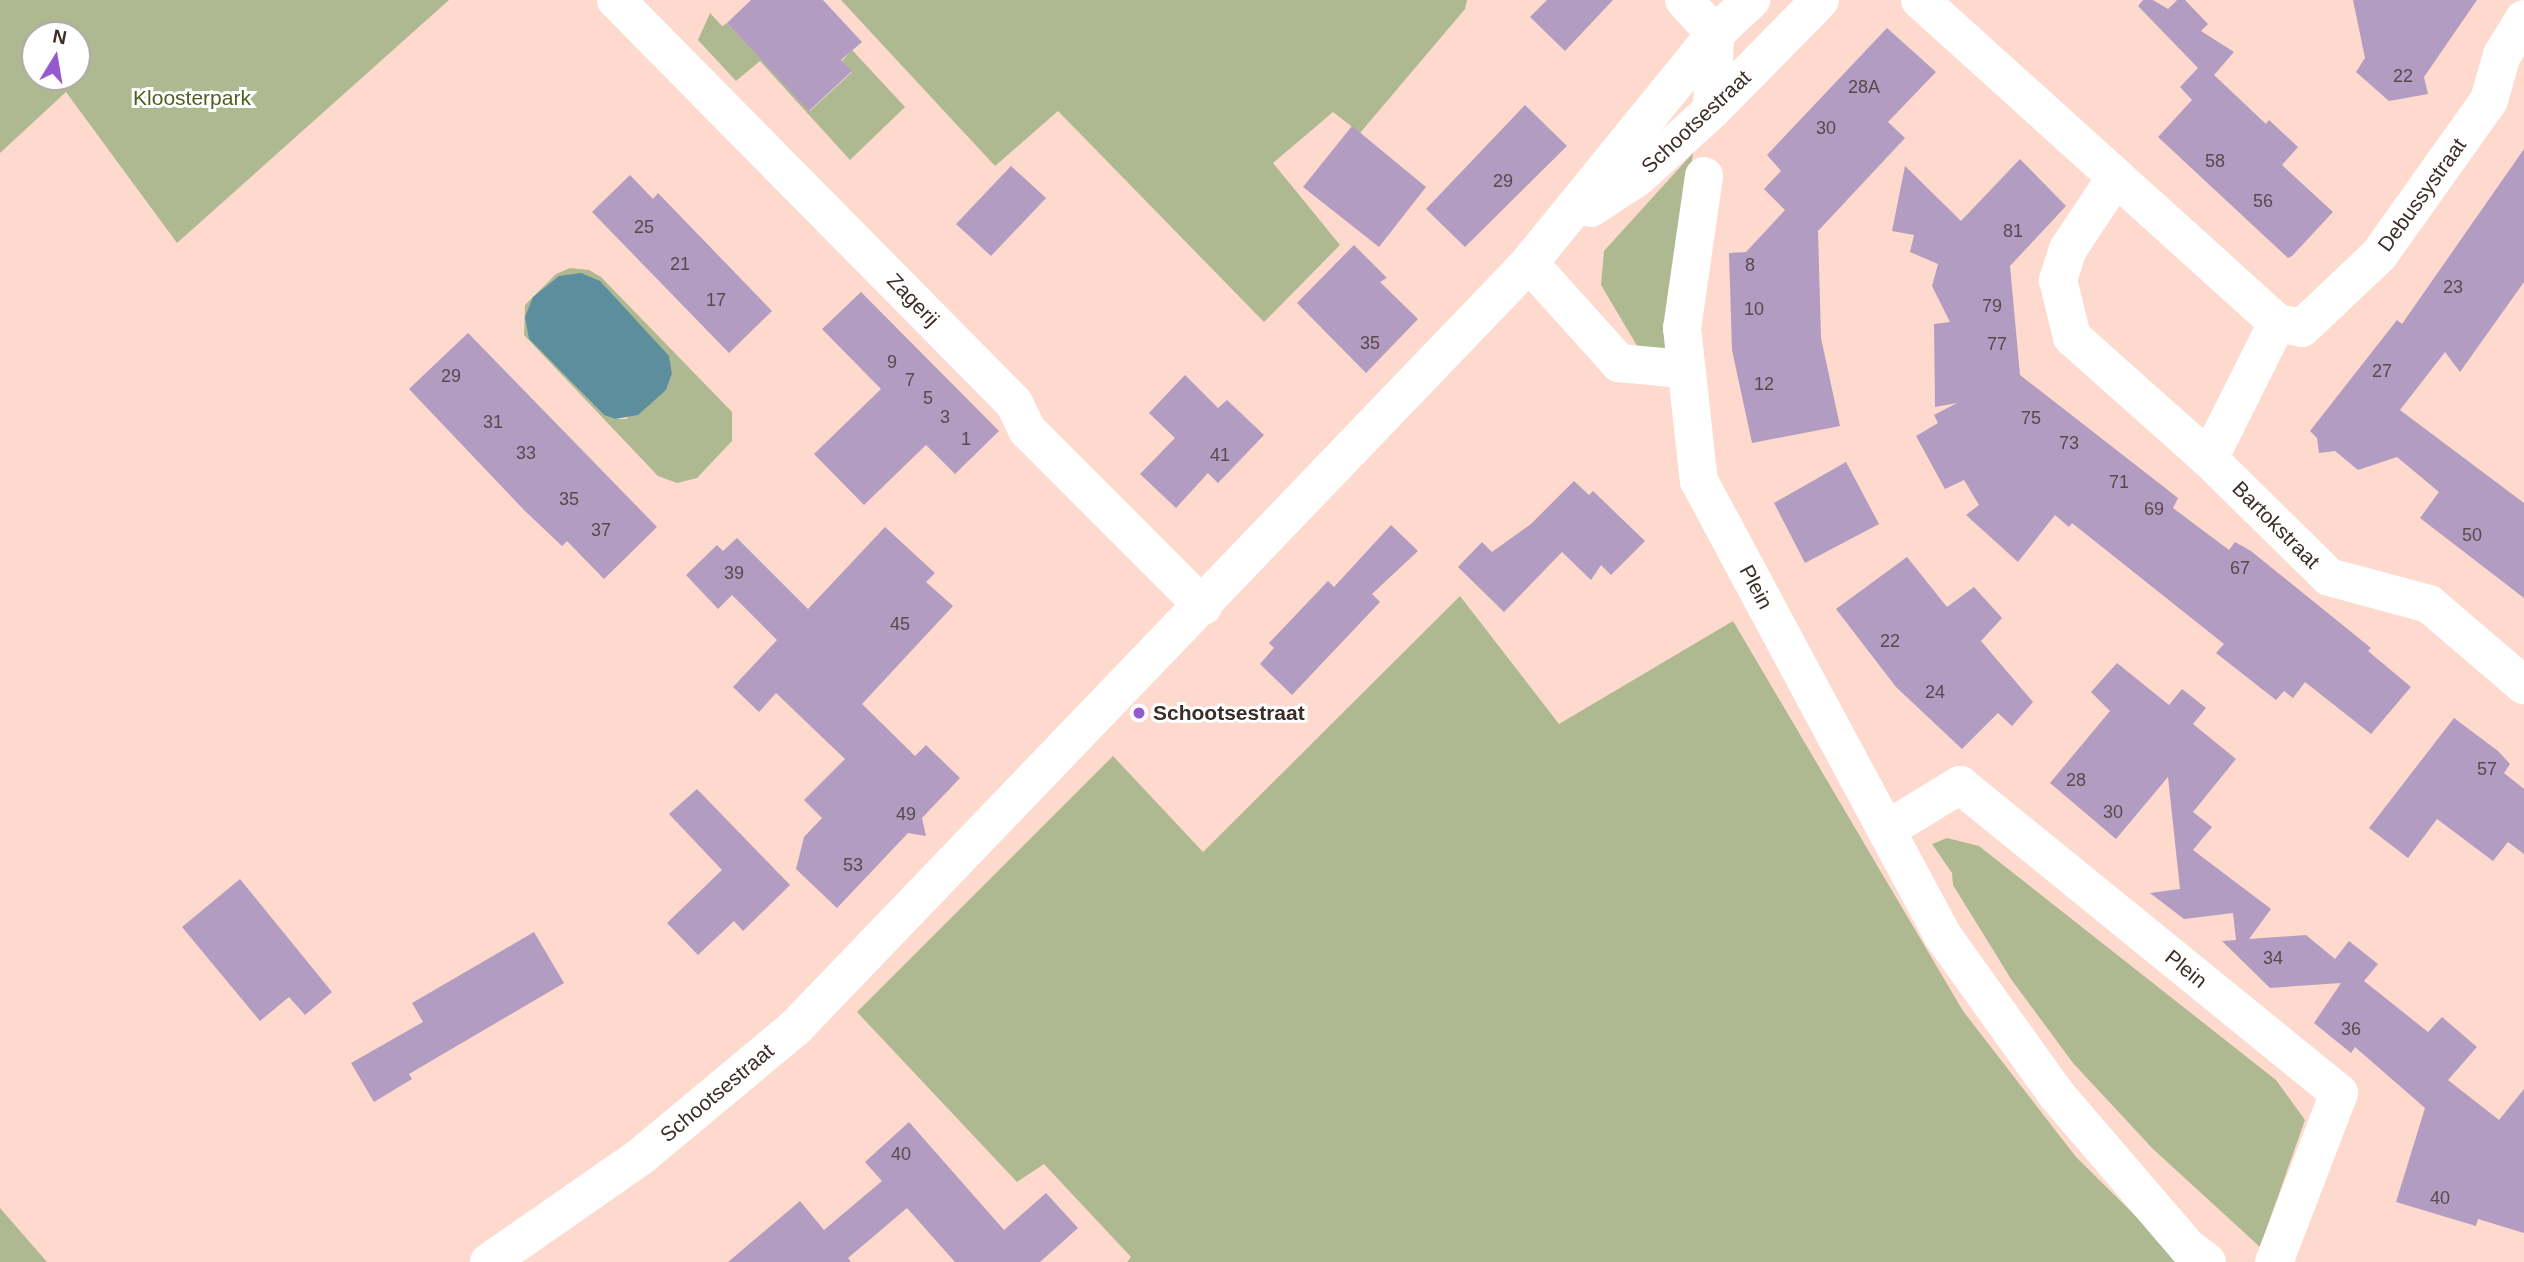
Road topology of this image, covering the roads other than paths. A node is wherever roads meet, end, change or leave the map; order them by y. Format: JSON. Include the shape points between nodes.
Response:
{"nodes":[{"id":1,"x":616,"y":0,"type":"edge"},
{"id":2,"x":1684,"y":0,"type":"edge"},
{"id":3,"x":1751,"y":0,"type":"edge"},
{"id":4,"x":1820,"y":0,"type":"edge"},
{"id":5,"x":1920,"y":0,"type":"edge"},
{"id":6,"x":2524,"y":19,"type":"edge"},
{"id":7,"x":1715,"y":34,"type":"junction"},
{"id":8,"x":1712,"y":110,"type":"junction"},
{"id":9,"x":1703,"y":176,"type":"dead end"},
{"id":10,"x":2116,"y":177,"type":"junction"},
{"id":11,"x":1560,"y":229,"type":"junction"},
{"id":12,"x":1529,"y":263,"type":"junction"},
{"id":13,"x":2277,"y":323,"type":"junction"},
{"id":14,"x":1684,"y":369,"type":"junction"},
{"id":15,"x":2208,"y":459,"type":"junction"},
{"id":16,"x":1203,"y":606,"type":"junction"},
{"id":17,"x":2524,"y":685,"type":"edge"},
{"id":18,"x":1886,"y":830,"type":"junction"},
{"id":19,"x":489,"y":1262,"type":"edge"},
{"id":20,"x":2207,"y":1262,"type":"edge"},
{"id":21,"x":2274,"y":1262,"type":"edge"}],
"edges":[{"from":1,"to":16,"type":"street","name":"Zagerij","via":[[1004,393],[1027,430]]},
{"from":2,"to":7,"type":"street"},
{"from":3,"to":7,"type":"street","name":"Schootsestraat"},
{"from":4,"to":8,"type":"street","name":"Schootsestraat"},
{"from":5,"to":10,"type":"street"},
{"from":6,"to":13,"type":"street","name":"Debussystraat","via":[[2502,55],[2489,100],[2379,255],[2302,328]]},
{"from":7,"to":8,"type":"street"},
{"from":7,"to":11,"type":"street","name":"Schootsestraat"},
{"from":8,"to":11,"type":"street","name":"Schootsestraat","via":[[1638,177]]},
{"from":9,"to":14,"type":"street","name":"Plein","via":[[1682,328]]},
{"from":10,"to":13,"type":"street"},
{"from":10,"to":15,"type":"street","name":"Bartokstraat","via":[[2068,249],[2057,281],[2072,338]]},
{"from":11,"to":12,"type":"street","name":"Schootsestraat"},
{"from":12,"to":14,"type":"street","via":[[1619,363]]},
{"from":12,"to":16,"type":"street","name":"Schootsestraat"},
{"from":13,"to":15,"type":"street"},
{"from":14,"to":18,"type":"street","name":"Plein","via":[[1699,481]]},
{"from":15,"to":17,"type":"street","name":"Bartokstraat","via":[[2329,577],[2430,604]]},
{"from":16,"to":19,"type":"street","name":"Schootsestraat","via":[[795,1028],[625,1169]]},
{"from":18,"to":20,"type":"street","name":"Plein","via":[[1943,936],[2056,1094],[2187,1247]]},
{"from":18,"to":21,"type":"street","name":"Plein","via":[[1959,785],[2339,1093]]}]}
